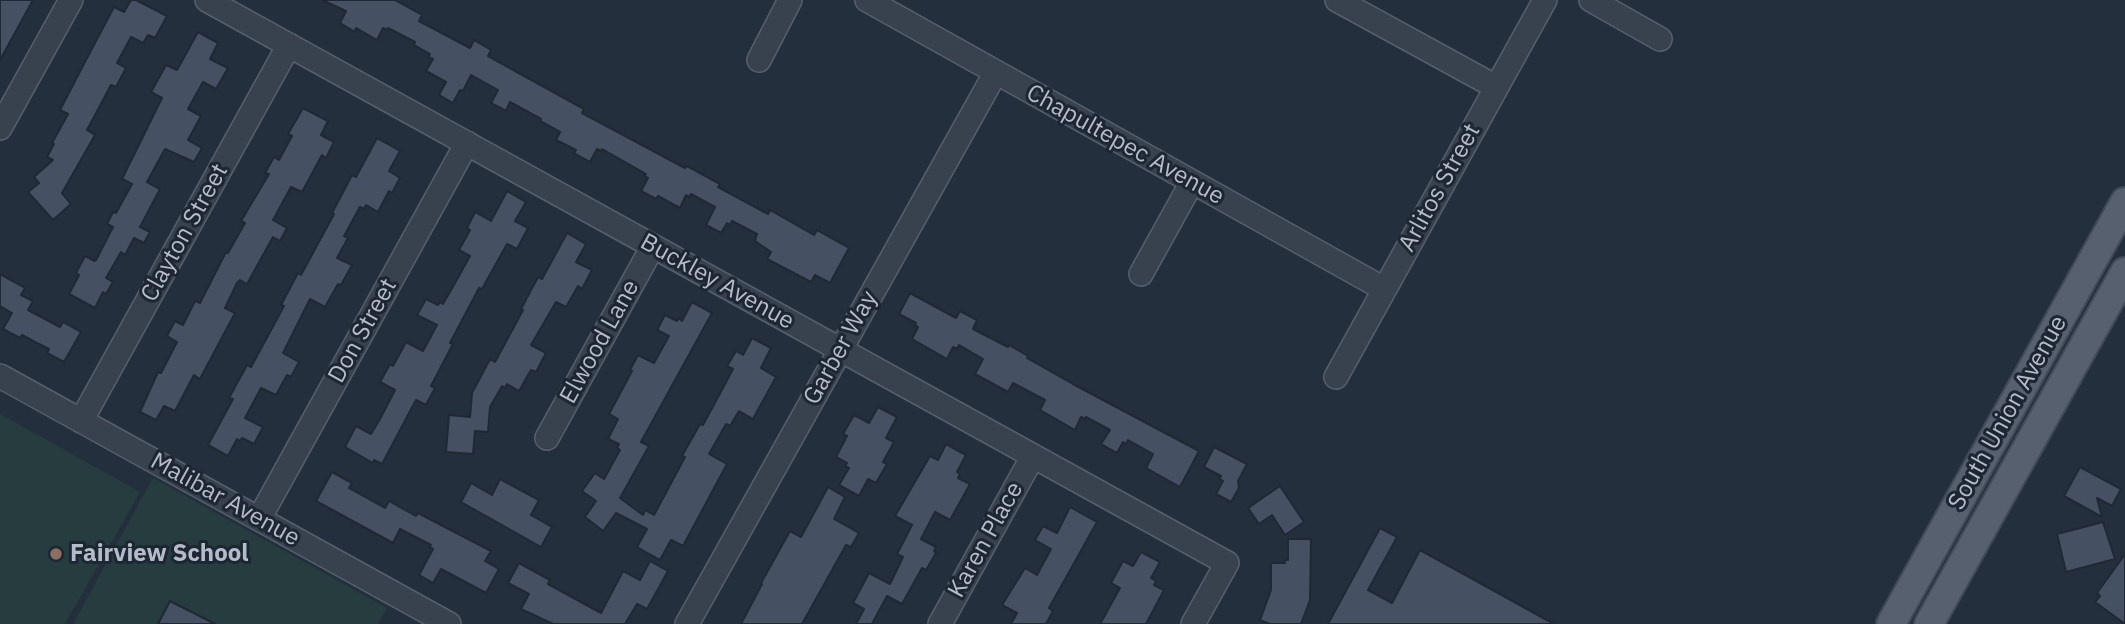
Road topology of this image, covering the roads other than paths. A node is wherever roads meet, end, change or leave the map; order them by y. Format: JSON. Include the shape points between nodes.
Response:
{"nodes":[{"id":1,"x":71,"y":0,"type":"edge"},
{"id":2,"x":207,"y":0,"type":"edge"},
{"id":3,"x":790,"y":0,"type":"edge"},
{"id":4,"x":867,"y":0,"type":"edge"},
{"id":5,"x":1337,"y":0,"type":"edge"},
{"id":6,"x":1545,"y":0,"type":"edge"},
{"id":7,"x":1591,"y":0,"type":"edge"},
{"id":8,"x":1660,"y":39,"type":"dead end"},
{"id":9,"x":289,"y":45,"type":"junction"},
{"id":10,"x":759,"y":60,"type":"dead end"},
{"id":11,"x":996,"y":72,"type":"junction"},
{"id":12,"x":1496,"y":87,"type":"junction"},
{"id":13,"x":0,"y":128,"type":"edge"},
{"id":14,"x":467,"y":143,"type":"junction"},
{"id":15,"x":1192,"y":182,"type":"junction"},
{"id":16,"x":2125,"y":202,"type":"edge"},
{"id":17,"x":653,"y":246,"type":"junction"},
{"id":18,"x":2125,"y":272,"type":"edge"},
{"id":19,"x":1142,"y":274,"type":"dead end"},
{"id":20,"x":1384,"y":289,"type":"junction"},
{"id":21,"x":840,"y":349,"type":"junction"},
{"id":22,"x":0,"y":376,"type":"edge"},
{"id":23,"x":1336,"y":377,"type":"dead end"},
{"id":24,"x":81,"y":421,"type":"junction"},
{"id":25,"x":547,"y":438,"type":"dead end"},
{"id":26,"x":1032,"y":456,"type":"junction"},
{"id":27,"x":259,"y":519,"type":"junction"},
{"id":28,"x":449,"y":624,"type":"edge"},
{"id":29,"x":687,"y":624,"type":"edge"},
{"id":30,"x":940,"y":624,"type":"edge"},
{"id":31,"x":1193,"y":624,"type":"edge"},
{"id":32,"x":1891,"y":624,"type":"edge"},
{"id":33,"x":1929,"y":624,"type":"edge"}],
"edges":[{"from":1,"to":13,"type":"street"},
{"from":2,"to":9,"type":"street","name":"Buckley Avenue"},
{"from":3,"to":10,"type":"street"},
{"from":4,"to":11,"type":"street","name":"Chapultepec Avenue"},
{"from":5,"to":12,"type":"street"},
{"from":6,"to":12,"type":"street","name":"Arlitos Street"},
{"from":7,"to":8,"type":"street"},
{"from":9,"to":14,"type":"street","name":"Buckley Avenue"},
{"from":9,"to":24,"type":"street","name":"Clayton Street"},
{"from":11,"to":15,"type":"street","name":"Chapultepec Avenue"},
{"from":11,"to":21,"type":"street","name":"Garber Way"},
{"from":12,"to":20,"type":"street","name":"Arlitos Street"},
{"from":14,"to":17,"type":"street","name":"Buckley Avenue"},
{"from":14,"to":27,"type":"street","name":"Don Street"},
{"from":15,"to":19,"type":"street"},
{"from":15,"to":20,"type":"street","name":"Chapultepec Avenue"},
{"from":16,"to":32,"type":"main road","name":"South Union Avenue"},
{"from":17,"to":21,"type":"street","name":"Buckley Avenue"},
{"from":17,"to":25,"type":"street","name":"Elwood Lane"},
{"from":18,"to":33,"type":"main road","name":"South Union Avenue"},
{"from":20,"to":23,"type":"street","name":"Arlitos Street"},
{"from":21,"to":26,"type":"street","name":"Buckley Avenue"},
{"from":21,"to":29,"type":"street","name":"Garber Way"},
{"from":22,"to":24,"type":"street","name":"Malibar Avenue"},
{"from":24,"to":27,"type":"street","name":"Malibar Avenue"},
{"from":26,"to":30,"type":"street","name":"Karen Place"},
{"from":26,"to":31,"type":"street","name":"Buckley Avenue","via":[[1227,563]]},
{"from":27,"to":28,"type":"street","name":"Malibar Avenue"}]}
